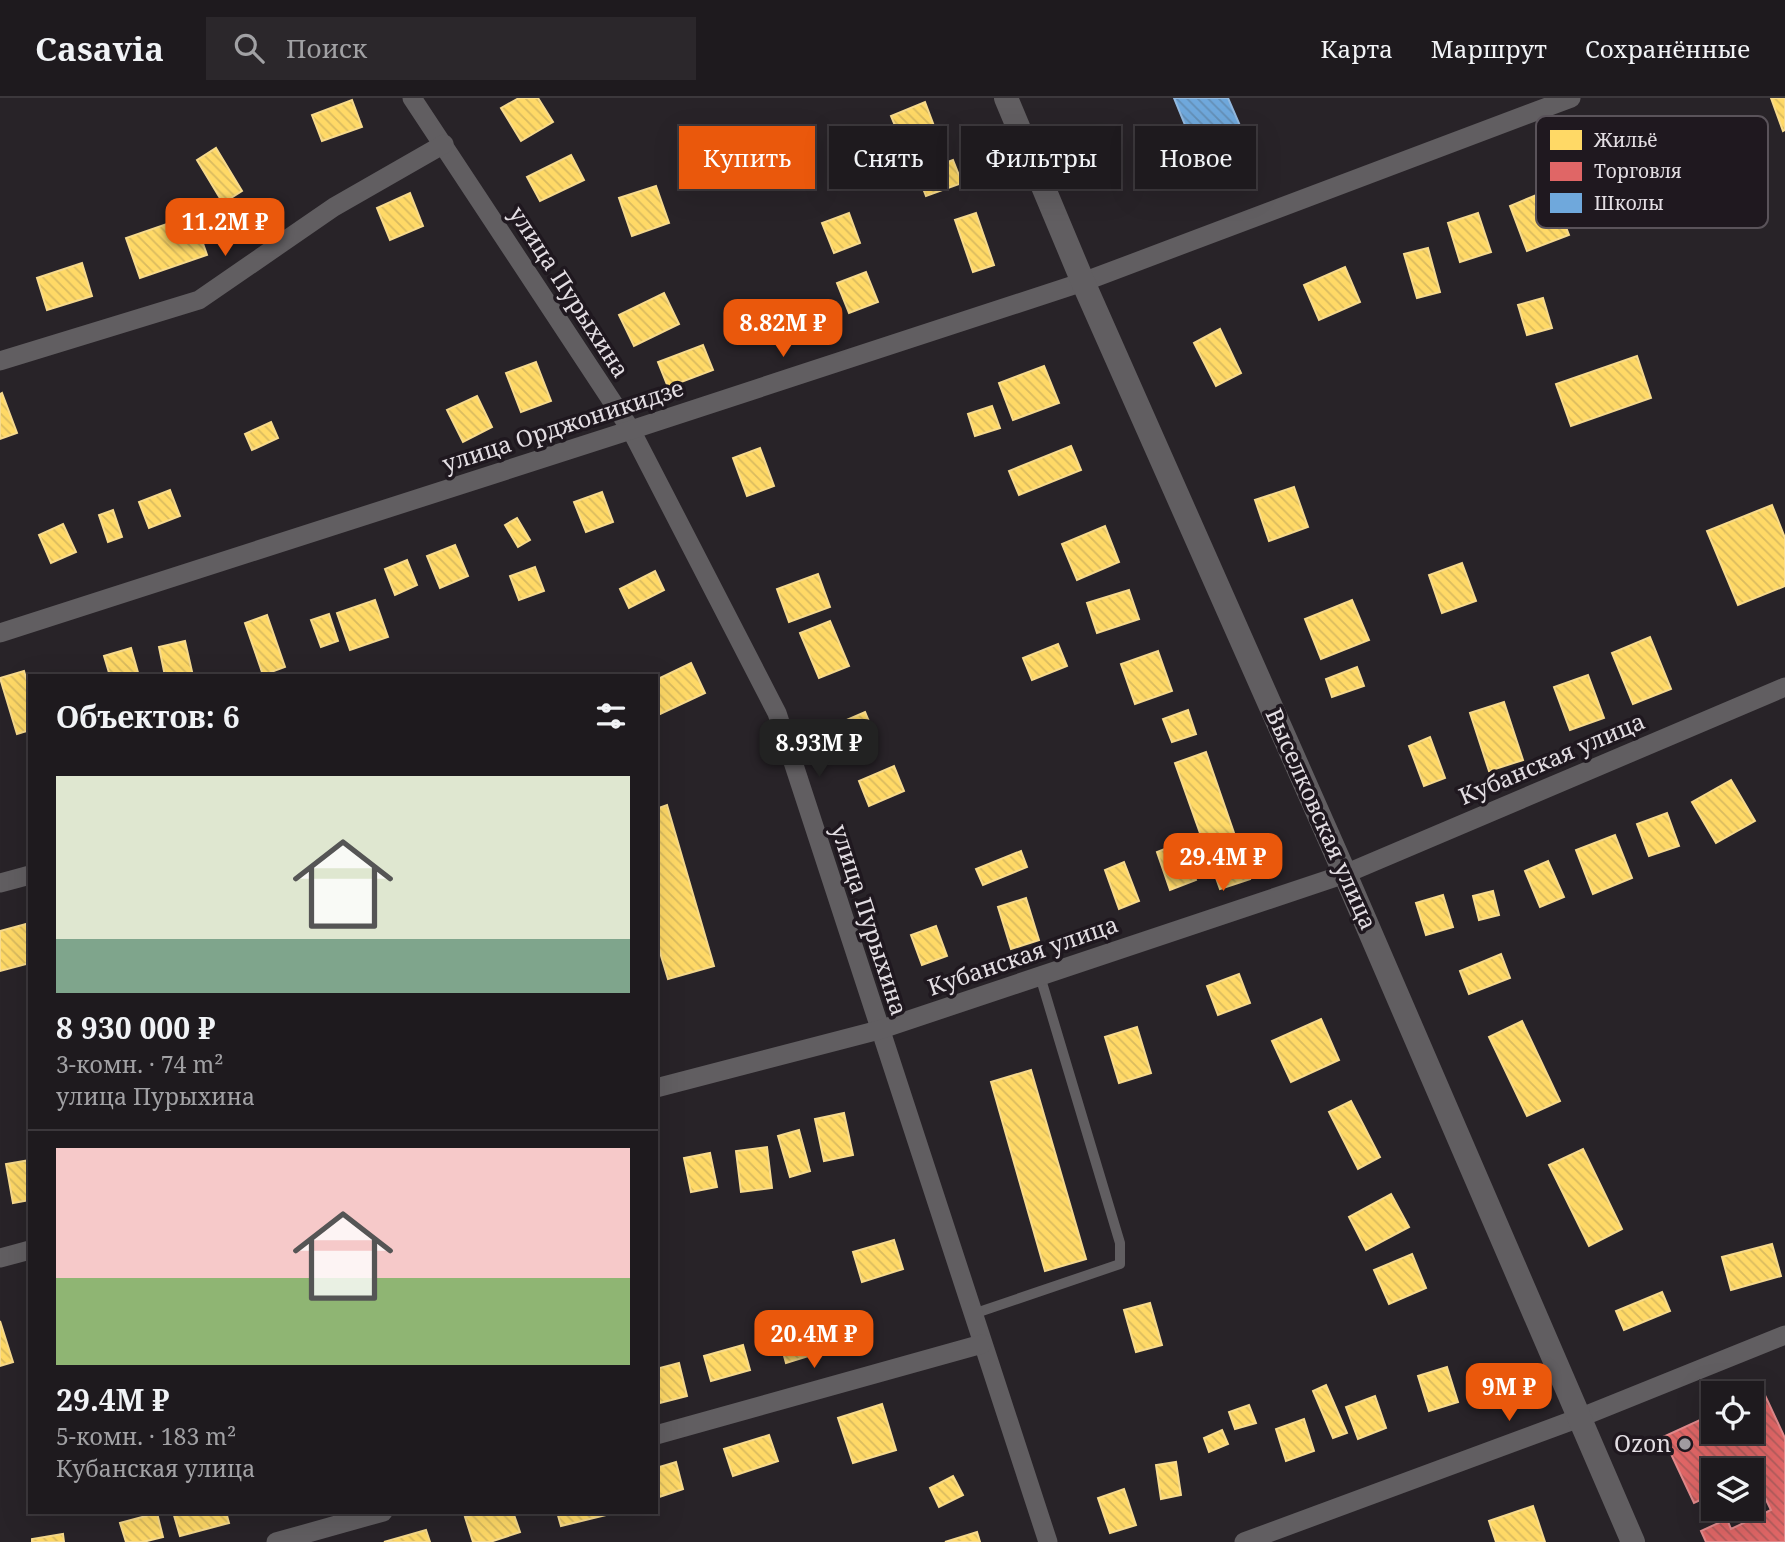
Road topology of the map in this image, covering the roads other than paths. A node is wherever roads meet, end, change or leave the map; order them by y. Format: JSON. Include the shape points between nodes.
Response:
{"nodes":[{"id":1,"x":412,"y":98,"type":"edge"},
{"id":2,"x":1006,"y":98,"type":"edge"},
{"id":3,"x":1571,"y":98,"type":"edge"},
{"id":4,"x":444,"y":144,"type":"junction"},
{"id":5,"x":1083,"y":282,"type":"junction"},
{"id":6,"x":0,"y":361,"type":"edge"},
{"id":7,"x":631,"y":430,"type":"junction"},
{"id":8,"x":0,"y":633,"type":"edge"},
{"id":9,"x":1785,"y":687,"type":"edge"},
{"id":10,"x":1345,"y":874,"type":"junction"},
{"id":11,"x":28,"y":876,"type":"edge"},
{"id":12,"x":0,"y":883,"type":"edge"},
{"id":13,"x":1040,"y":976,"type":"junction"},
{"id":14,"x":879,"y":1030,"type":"junction"},
{"id":15,"x":658,"y":1087,"type":"edge"},
{"id":16,"x":28,"y":1251,"type":"edge"},
{"id":17,"x":0,"y":1258,"type":"edge"},
{"id":18,"x":972,"y":1314,"type":"junction"},
{"id":19,"x":1785,"y":1335,"type":"edge"},
{"id":20,"x":982,"y":1344,"type":"junction"},
{"id":21,"x":1579,"y":1418,"type":"junction"},
{"id":22,"x":658,"y":1434,"type":"edge"},
{"id":23,"x":376,"y":1514,"type":"edge"},
{"id":24,"x":276,"y":1542,"type":"edge"},
{"id":25,"x":1048,"y":1542,"type":"edge"},
{"id":26,"x":1244,"y":1542,"type":"edge"},
{"id":27,"x":1633,"y":1542,"type":"edge"}],
"edges":[{"from":1,"to":4,"type":"street","name":"улица Пурыхина"},
{"from":2,"to":5,"type":"street","name":"Выселковская улица"},
{"from":3,"to":5,"type":"street","name":"улица Орджоникидзе"},
{"from":4,"to":6,"type":"street","via":[[334,207],[200,300]]},
{"from":4,"to":7,"type":"street","name":"улица Пурыхина"},
{"from":5,"to":7,"type":"street","name":"улица Орджоникидзе"},
{"from":5,"to":10,"type":"street","name":"Выселковская улица"},
{"from":7,"to":8,"type":"street","name":"улица Орджоникидзе"},
{"from":7,"to":14,"type":"street","name":"улица Пурыхина","via":[[777,713]]},
{"from":9,"to":10,"type":"street","name":"Кубанская улица"},
{"from":10,"to":13,"type":"street","name":"Кубанская улица"},
{"from":10,"to":21,"type":"street","name":"Выселковская улица"},
{"from":11,"to":12,"type":"street"},
{"from":13,"to":14,"type":"street","name":"Кубанская улица"},
{"from":13,"to":18,"type":"lane","via":[[1120,1242],[1120,1264]]},
{"from":14,"to":15,"type":"street","name":"Кубанская улица"},
{"from":14,"to":18,"type":"street","name":"улица Пурыхина"},
{"from":16,"to":17,"type":"street"},
{"from":18,"to":20,"type":"street","name":"улица Пурыхина"},
{"from":19,"to":21,"type":"street"},
{"from":20,"to":22,"type":"street"},
{"from":20,"to":25,"type":"street","name":"улица Пурыхина"},
{"from":21,"to":26,"type":"street"},
{"from":21,"to":27,"type":"street","name":"Выселковская улица"},
{"from":23,"to":24,"type":"street"}]}
